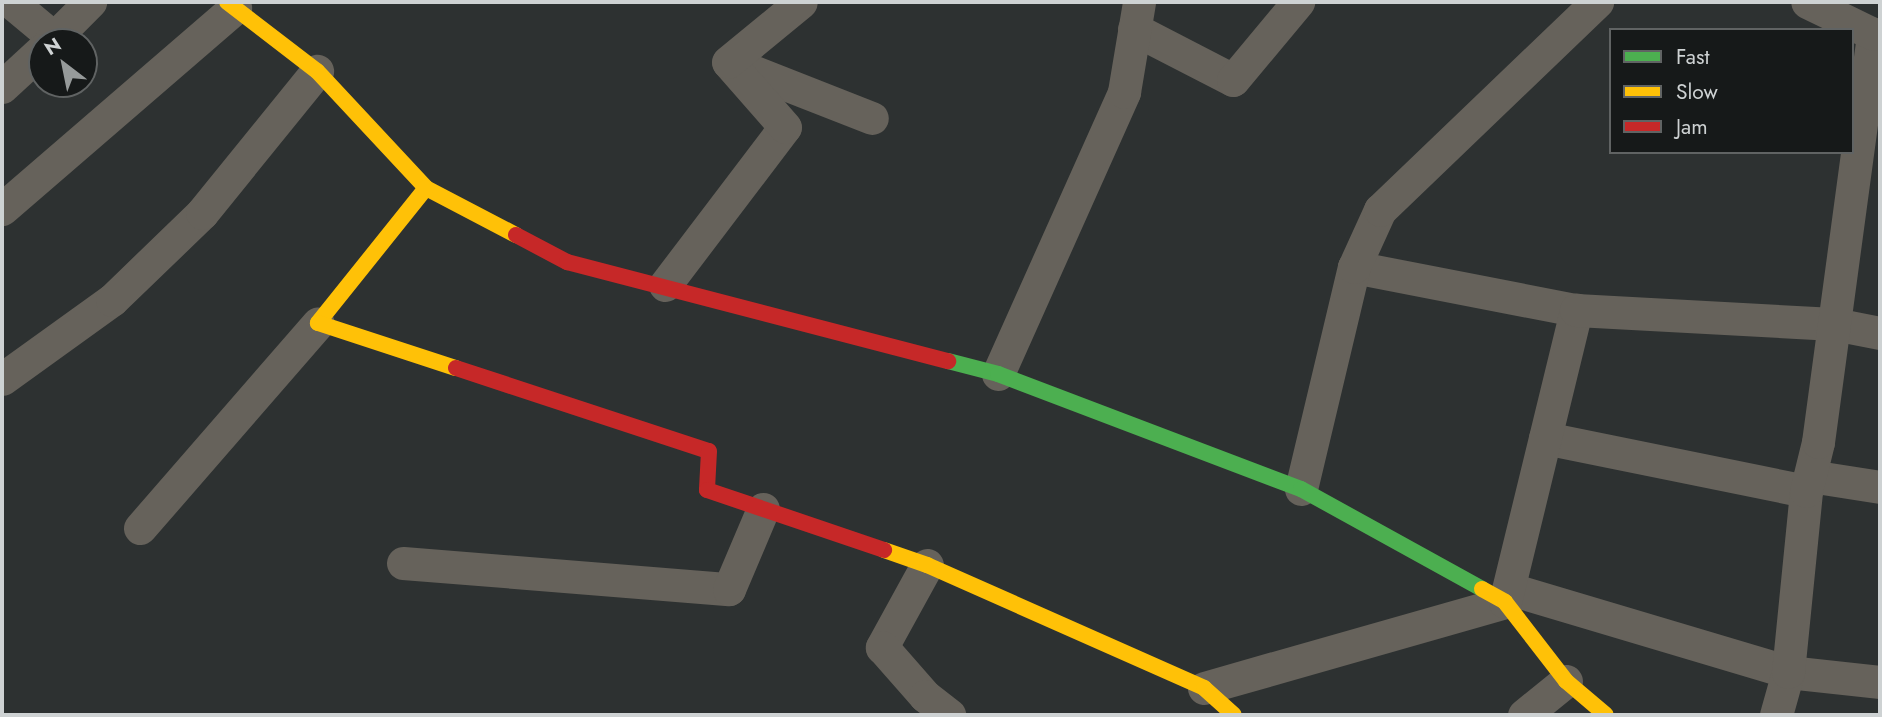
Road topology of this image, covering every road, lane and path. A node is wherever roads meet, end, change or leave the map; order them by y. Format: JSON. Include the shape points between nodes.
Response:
{"nodes":[{"id":1,"x":11,"y":2,"type":"edge"},
{"id":2,"x":90,"y":2,"type":"edge"},
{"id":3,"x":801,"y":2,"type":"edge"},
{"id":4,"x":1297,"y":2,"type":"edge"},
{"id":5,"x":1597,"y":2,"type":"edge"},
{"id":6,"x":1807,"y":2,"type":"edge"},
{"id":7,"x":231,"y":5,"type":"edge"},
{"id":8,"x":1137,"y":15,"type":"edge"},
{"id":9,"x":35,"y":28,"type":"edge"},
{"id":10,"x":64,"y":28,"type":"edge"},
{"id":11,"x":728,"y":62,"type":"junction"},
{"id":12,"x":28,"y":63,"type":"edge"},
{"id":13,"x":317,"y":71,"type":"junction"},
{"id":14,"x":2,"y":87,"type":"edge"},
{"id":15,"x":872,"y":118,"type":"dead end"},
{"id":16,"x":426,"y":188,"type":"junction"},
{"id":17,"x":2,"y":209,"type":"edge"},
{"id":18,"x":1354,"y":267,"type":"junction"},
{"id":19,"x":666,"y":285,"type":"junction"},
{"id":20,"x":1576,"y":310,"type":"junction"},
{"id":21,"x":318,"y":323,"type":"junction"},
{"id":22,"x":1834,"y":324,"type":"junction"},
{"id":23,"x":1880,"y":333,"type":"edge"},
{"id":24,"x":998,"y":374,"type":"junction"},
{"id":25,"x":2,"y":379,"type":"edge"},
{"id":26,"x":1545,"y":438,"type":"junction"},
{"id":27,"x":1808,"y":484,"type":"junction"},
{"id":28,"x":1880,"y":487,"type":"edge"},
{"id":29,"x":1301,"y":489,"type":"junction"},
{"id":30,"x":763,"y":509,"type":"junction"},
{"id":31,"x":140,"y":528,"type":"dead end"},
{"id":32,"x":403,"y":562,"type":"dead end"},
{"id":33,"x":927,"y":565,"type":"junction"},
{"id":34,"x":1508,"y":595,"type":"junction"},
{"id":35,"x":1788,"y":672,"type":"junction"},
{"id":36,"x":1566,"y":681,"type":"junction"},
{"id":37,"x":1880,"y":682,"type":"edge"},
{"id":38,"x":1204,"y":688,"type":"junction"},
{"id":39,"x":925,"y":709,"type":"edge"},
{"id":40,"x":1234,"y":715,"type":"edge"},
{"id":41,"x":1524,"y":715,"type":"edge"},
{"id":42,"x":1605,"y":715,"type":"edge"},
{"id":43,"x":1776,"y":715,"type":"edge"}],
"edges":[{"from":1,"to":9,"type":"street"},
{"from":2,"to":10,"type":"street"},
{"from":3,"to":11,"type":"street"},
{"from":4,"to":8,"type":"street","via":[[1233,80]]},
{"from":5,"to":18,"type":"street","via":[[1380,210]]},
{"from":6,"to":22,"type":"street","via":[[1873,34]]},
{"from":7,"to":13,"type":"street"},
{"from":7,"to":17,"type":"street"},
{"from":8,"to":24,"type":"street","via":[[1124,92]]},
{"from":11,"to":15,"type":"street"},
{"from":11,"to":19,"type":"street","via":[[785,127]]},
{"from":12,"to":14,"type":"street"},
{"from":13,"to":16,"type":"street"},
{"from":13,"to":25,"type":"street","via":[[202,213],[113,300]]},
{"from":16,"to":19,"type":"street","via":[[567,262]]},
{"from":16,"to":21,"type":"street"},
{"from":18,"to":20,"type":"street"},
{"from":18,"to":29,"type":"street"},
{"from":19,"to":24,"type":"street"},
{"from":20,"to":22,"type":"street"},
{"from":20,"to":26,"type":"street"},
{"from":21,"to":30,"type":"street","via":[[709,450],[707,490]]},
{"from":21,"to":31,"type":"street"},
{"from":22,"to":23,"type":"street"},
{"from":22,"to":27,"type":"street"},
{"from":24,"to":29,"type":"street"},
{"from":26,"to":27,"type":"street"},
{"from":26,"to":34,"type":"street"},
{"from":27,"to":28,"type":"street"},
{"from":27,"to":35,"type":"street"},
{"from":29,"to":34,"type":"street"},
{"from":30,"to":32,"type":"street","via":[[729,589]]},
{"from":30,"to":33,"type":"street"},
{"from":33,"to":38,"type":"street"},
{"from":33,"to":39,"type":"street","via":[[882,647]]},
{"from":34,"to":35,"type":"street"},
{"from":34,"to":36,"type":"street"},
{"from":34,"to":38,"type":"street"},
{"from":35,"to":37,"type":"street"},
{"from":35,"to":43,"type":"street"},
{"from":36,"to":41,"type":"street"},
{"from":36,"to":42,"type":"street"},
{"from":38,"to":40,"type":"street"}]}
